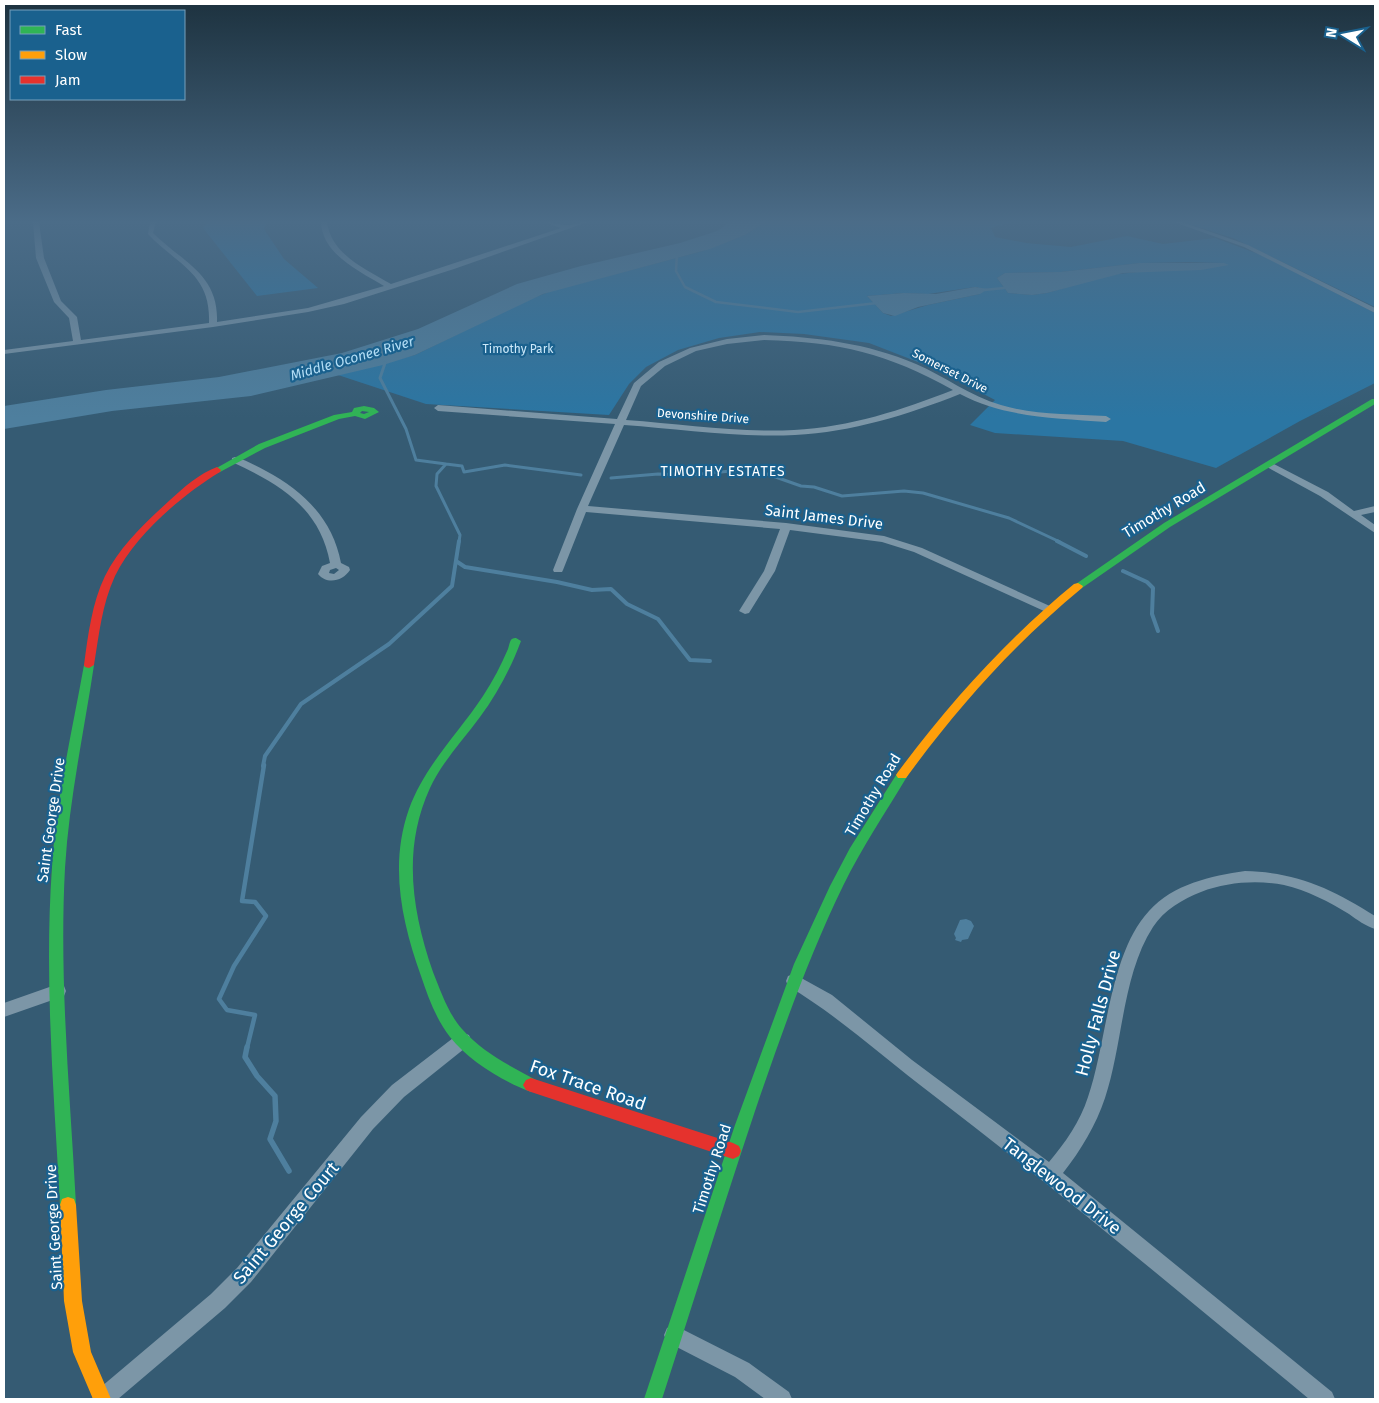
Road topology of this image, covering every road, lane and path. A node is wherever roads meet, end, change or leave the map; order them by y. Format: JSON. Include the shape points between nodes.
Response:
{"nodes":[{"id":1,"x":51,"y":287,"type":"edge"},
{"id":2,"x":207,"y":287,"type":"edge"},
{"id":3,"x":384,"y":287,"type":"edge"},
{"id":4,"x":1328,"y":287,"type":"edge"},
{"id":5,"x":1375,"y":311,"type":"edge"},
{"id":6,"x":212,"y":325,"type":"junction"},
{"id":7,"x":77,"y":342,"type":"junction"},
{"id":8,"x":4,"y":352,"type":"edge"},
{"id":9,"x":960,"y":391,"type":"junction"},
{"id":10,"x":1375,"y":401,"type":"edge"},
{"id":11,"x":438,"y":408,"type":"dead end"},
{"id":12,"x":355,"y":414,"type":"dead end"},
{"id":13,"x":1106,"y":419,"type":"dead end"},
{"id":14,"x":620,"y":422,"type":"junction"},
{"id":15,"x":235,"y":460,"type":"junction"},
{"id":16,"x":1270,"y":465,"type":"junction"},
{"id":17,"x":582,"y":509,"type":"junction"},
{"id":18,"x":1375,"y":509,"type":"edge"},
{"id":19,"x":1354,"y":514,"type":"junction"},
{"id":20,"x":786,"y":526,"type":"junction"},
{"id":21,"x":1375,"y":530,"type":"edge"},
{"id":22,"x":336,"y":565,"type":"dead end"},
{"id":23,"x":558,"y":570,"type":"dead end"},
{"id":24,"x":1048,"y":609,"type":"junction"},
{"id":25,"x":745,"y":611,"type":"dead end"},
{"id":26,"x":516,"y":641,"type":"dead end"},
{"id":27,"x":1375,"y":923,"type":"edge"},
{"id":28,"x":794,"y":981,"type":"junction"},
{"id":29,"x":58,"y":991,"type":"junction"},
{"id":30,"x":4,"y":1010,"type":"edge"},
{"id":31,"x":463,"y":1040,"type":"junction"},
{"id":32,"x":733,"y":1151,"type":"junction"},
{"id":33,"x":1050,"y":1174,"type":"junction"},
{"id":34,"x":674,"y":1334,"type":"junction"},
{"id":35,"x":102,"y":1399,"type":"edge"},
{"id":36,"x":652,"y":1399,"type":"edge"},
{"id":37,"x":782,"y":1399,"type":"edge"},
{"id":38,"x":1325,"y":1399,"type":"edge"}],
"edges":[{"from":1,"to":7,"type":"street","via":[[58,302],[73,317]]},
{"from":2,"to":6,"type":"street","via":[[213,304]]},
{"from":3,"to":6,"type":"street","via":[[308,310]]},
{"from":4,"to":5,"type":"street"},
{"from":6,"to":7,"type":"street"},
{"from":7,"to":8,"type":"street"},
{"from":9,"to":13,"type":"street","name":"Somerset Drive","via":[[983,402],[1019,412]]},
{"from":9,"to":14,"type":"street","name":"Devonshire Drive","via":[[894,415],[823,431],[768,433]]},
{"from":9,"to":14,"type":"street","name":"Somerset Drive","via":[[929,372],[865,347],[818,339],[751,339],[707,346],[656,368],[637,385]]},
{"from":10,"to":16,"type":"street","name":"Timothy Road"},
{"from":11,"to":14,"type":"street","name":"Devonshire Drive"},
{"from":12,"to":15,"type":"street","name":"Saint George Drive","via":[[304,428]]},
{"from":14,"to":17,"type":"street","name":"Somerset Drive"},
{"from":15,"to":22,"type":"street","via":[[291,490],[316,514],[332,539]]},
{"from":15,"to":29,"type":"street","name":"Saint George Drive","via":[[180,496],[145,530],[116,565],[102,598],[93,633],[59,861]]},
{"from":16,"to":19,"type":"street","via":[[1311,485]]},
{"from":16,"to":24,"type":"street","name":"Timothy Road","via":[[1160,528]]},
{"from":17,"to":20,"type":"street","name":"Saint James Drive"},
{"from":17,"to":23,"type":"street","name":"Somerset Drive"},
{"from":18,"to":19,"type":"street"},
{"from":19,"to":21,"type":"street"},
{"from":20,"to":24,"type":"street","name":"Saint James Drive","via":[[856,534],[901,544]]},
{"from":20,"to":25,"type":"street","via":[[773,566]]},
{"from":24,"to":28,"type":"street","name":"Timothy Road","via":[[969,688],[933,730],[900,777],[835,893]]},
{"from":26,"to":31,"type":"street","name":"Fox Trace Road","via":[[497,683],[424,788],[412,816],[402,875],[404,902],[413,938],[433,993]]},
{"from":27,"to":33,"type":"street","name":"Holly Falls Drive","via":[[1322,893],[1277,877],[1216,882],[1179,896],[1165,906],[1149,921],[1130,961],[1098,1096],[1085,1127]]},
{"from":28,"to":32,"type":"street","name":"Timothy Road"},
{"from":28,"to":33,"type":"street","name":"Tanglewood Drive","via":[[826,1000]]},
{"from":29,"to":30,"type":"street"},
{"from":29,"to":35,"type":"street","name":"Saint George Drive","via":[[73,1301],[82,1352]]},
{"from":31,"to":32,"type":"street","name":"Fox Trace Road","via":[[509,1075],[540,1089]]},
{"from":31,"to":35,"type":"street","name":"Saint George Court","via":[[398,1091],[367,1123],[238,1282]]},
{"from":32,"to":34,"type":"street","name":"Timothy Road"},
{"from":33,"to":38,"type":"street","name":"Tanglewood Drive"},
{"from":34,"to":36,"type":"street","name":"Timothy Road"},
{"from":34,"to":37,"type":"street","via":[[742,1370]]}]}
